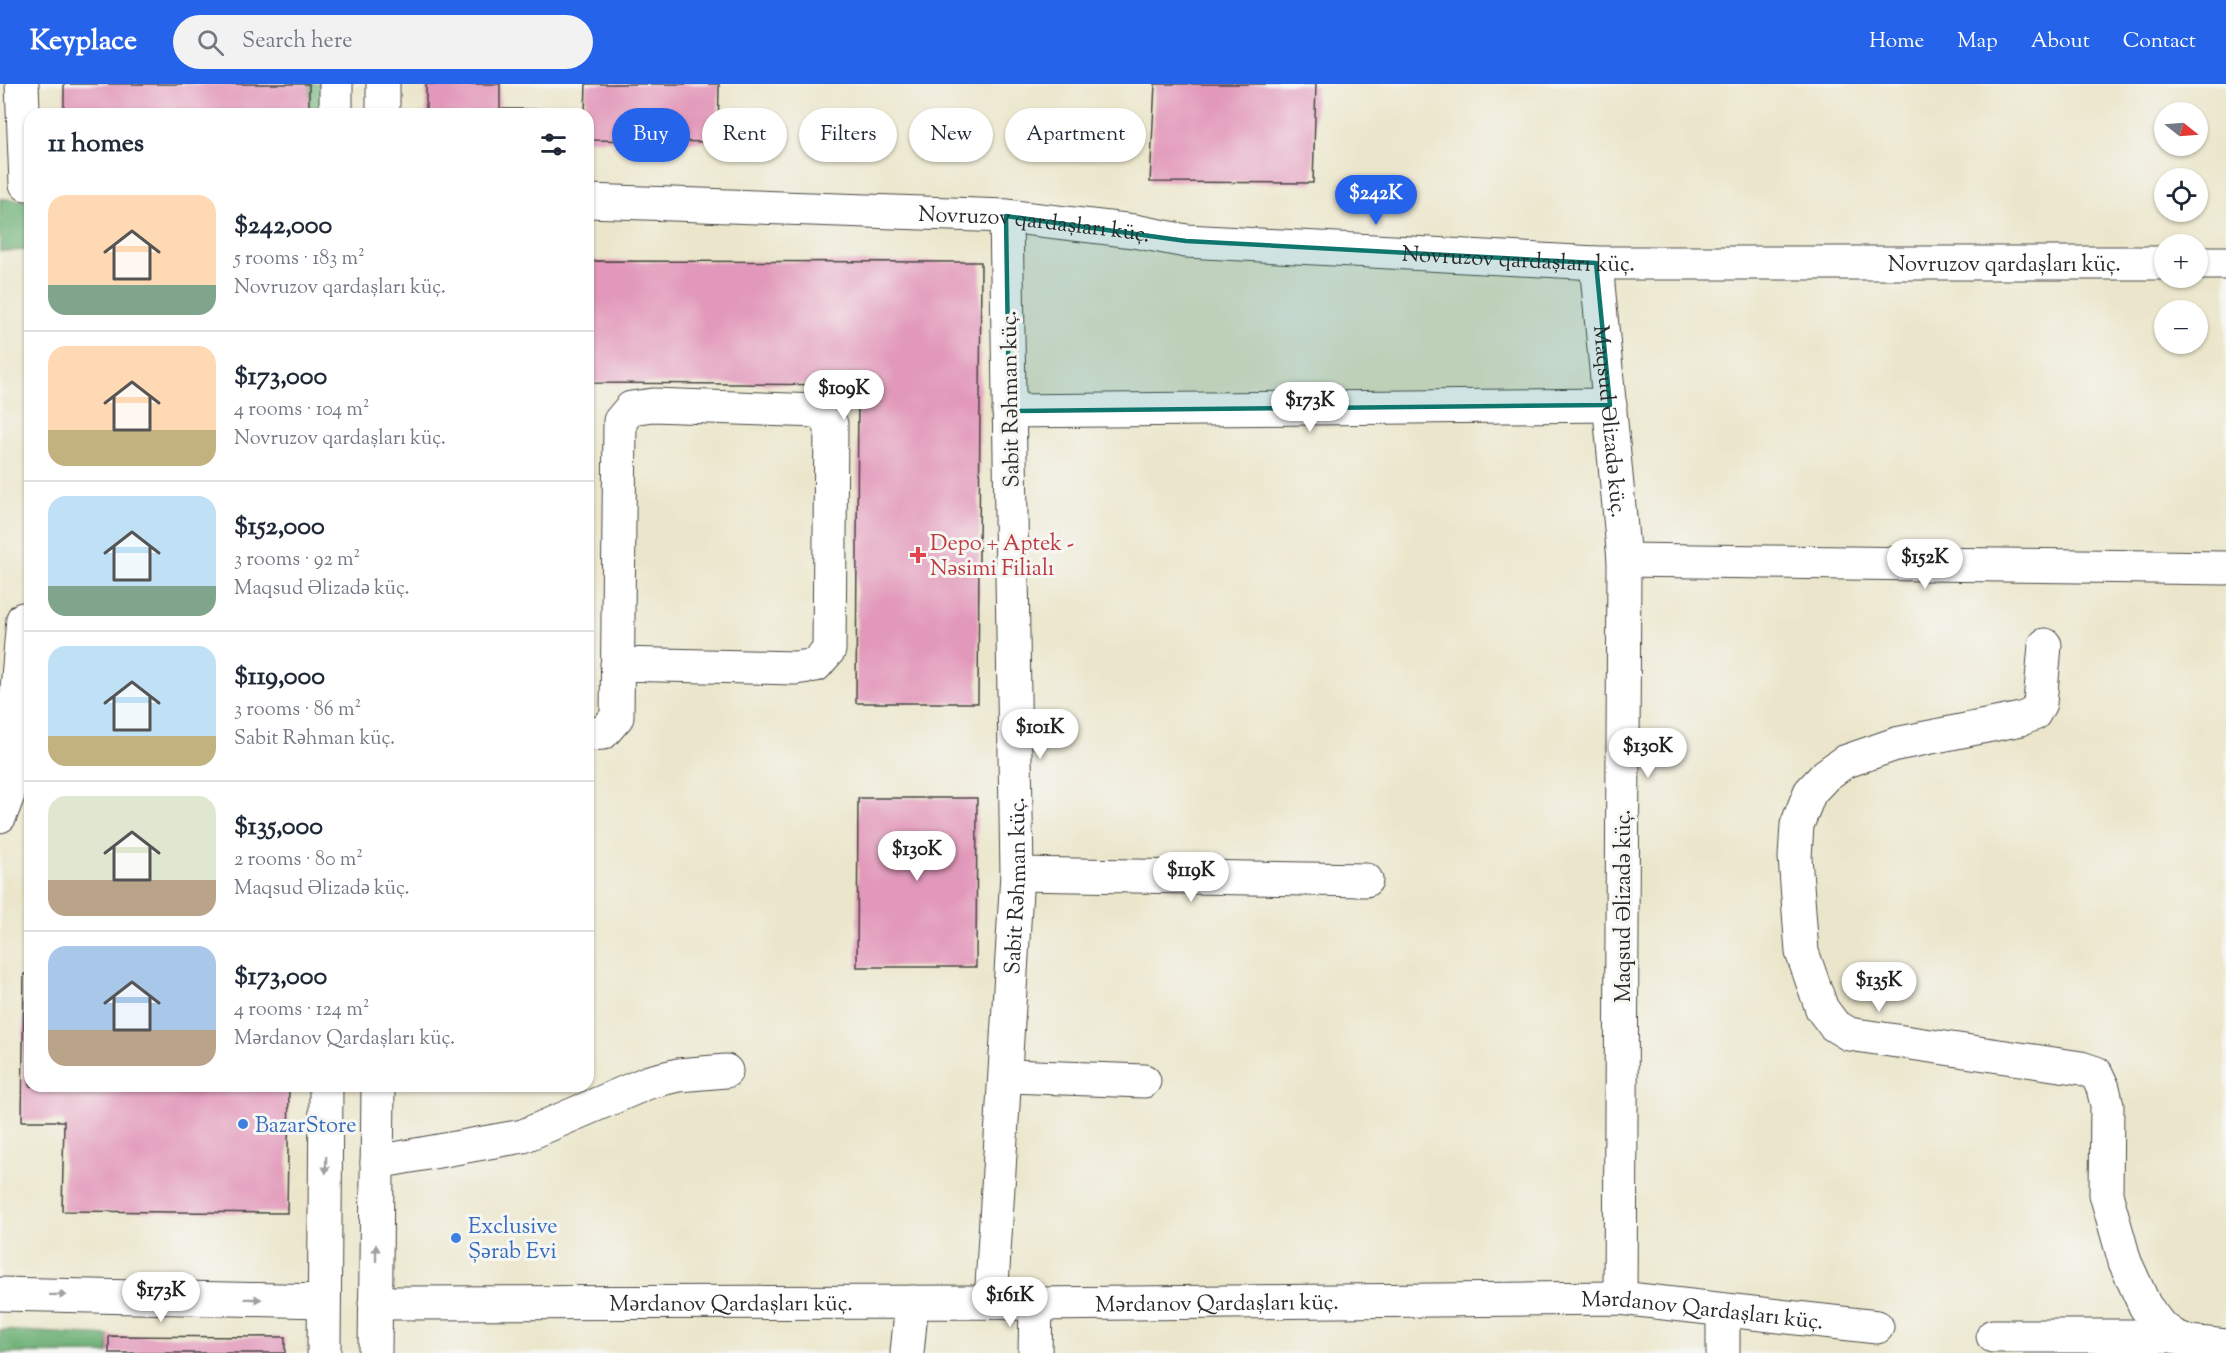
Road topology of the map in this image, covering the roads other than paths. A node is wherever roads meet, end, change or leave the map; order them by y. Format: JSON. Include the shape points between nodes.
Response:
{"nodes":[{"id":1,"x":22,"y":84,"type":"edge"},
{"id":2,"x":336,"y":84,"type":"edge"},
{"id":3,"x":383,"y":84,"type":"edge"},
{"id":4,"x":336,"y":108,"type":"edge"},
{"id":5,"x":383,"y":108,"type":"edge"},
{"id":6,"x":19,"y":184,"type":"edge"},
{"id":7,"x":594,"y":201,"type":"edge"},
{"id":8,"x":1006,"y":216,"type":"junction"},
{"id":9,"x":2226,"y":262,"type":"edge"},
{"id":10,"x":1596,"y":263,"type":"junction"},
{"id":11,"x":2154,"y":263,"type":"edge"},
{"id":12,"x":2208,"y":263,"type":"edge"},
{"id":13,"x":1610,"y":405,"type":"junction"},
{"id":14,"x":1009,"y":411,"type":"junction"},
{"id":15,"x":1624,"y":560,"type":"junction"},
{"id":16,"x":2226,"y":568,"type":"edge"},
{"id":17,"x":23,"y":618,"type":"dead end"},
{"id":18,"x":2045,"y":645,"type":"dead end"},
{"id":19,"x":617,"y":664,"type":"junction"},
{"id":20,"x":594,"y":734,"type":"edge"},
{"id":21,"x":0,"y":816,"type":"edge"},
{"id":22,"x":1017,"y":874,"type":"junction"},
{"id":23,"x":1366,"y":880,"type":"dead end"},
{"id":24,"x":726,"y":1071,"type":"dead end"},
{"id":25,"x":1006,"y":1076,"type":"junction"},
{"id":26,"x":1144,"y":1081,"type":"dead end"},
{"id":27,"x":327,"y":1092,"type":"edge"},
{"id":28,"x":378,"y":1092,"type":"edge"},
{"id":29,"x":377,"y":1162,"type":"junction"},
{"id":30,"x":0,"y":1294,"type":"edge"},
{"id":31,"x":1620,"y":1299,"type":"junction"},
{"id":32,"x":324,"y":1301,"type":"junction"},
{"id":33,"x":912,"y":1302,"type":"junction"},
{"id":34,"x":991,"y":1302,"type":"junction"},
{"id":35,"x":375,"y":1303,"type":"junction"},
{"id":36,"x":1036,"y":1304,"type":"junction"},
{"id":37,"x":1722,"y":1310,"type":"junction"},
{"id":38,"x":1877,"y":1327,"type":"dead end"},
{"id":39,"x":1994,"y":1336,"type":"dead end"},
{"id":40,"x":2174,"y":1336,"type":"junction"},
{"id":41,"x":2226,"y":1346,"type":"edge"},
{"id":42,"x":324,"y":1353,"type":"edge"},
{"id":43,"x":375,"y":1353,"type":"edge"},
{"id":44,"x":908,"y":1353,"type":"edge"},
{"id":45,"x":1035,"y":1353,"type":"edge"},
{"id":46,"x":1723,"y":1353,"type":"edge"}],
"edges":[{"from":1,"to":6,"type":"street"},
{"from":2,"to":4,"type":"street"},
{"from":3,"to":5,"type":"street"},
{"from":7,"to":8,"type":"street","name":"Novruzov qardaşları küç."},
{"from":8,"to":10,"type":"street","name":"Novruzov qardaşları küç.","via":[[1186,241]]},
{"from":8,"to":14,"type":"street","name":"Sabit Rəhman küç."},
{"from":9,"to":12,"type":"street"},
{"from":10,"to":11,"type":"street","name":"Novruzov qardaşları küç."},
{"from":10,"to":13,"type":"street","name":"Maqsud Əlizadə küç."},
{"from":13,"to":14,"type":"street"},
{"from":13,"to":15,"type":"street","name":"Maqsud Əlizadə küç."},
{"from":14,"to":22,"type":"street","name":"Sabit Rəhman küç."},
{"from":15,"to":16,"type":"street"},
{"from":15,"to":31,"type":"street","name":"Maqsud Əlizadə küç."},
{"from":17,"to":21,"type":"street","via":[[8,795]]},
{"from":18,"to":40,"type":"street","via":[[2040,703],[2034,714],[1896,744],[1844,762],[1810,792],[1797,825],[1795,857],[1802,952],[1822,1009],[1834,1025],[1849,1034],[2081,1068],[2096,1074],[2107,1105],[2106,1194],[2125,1262],[2145,1306],[2160,1326]]},
{"from":19,"to":19,"type":"street","via":[[620,421],[631,408],[652,405],[818,411],[831,424],[828,650],[816,665],[795,668]]},
{"from":19,"to":20,"type":"street","via":[[617,717],[603,733]]},
{"from":22,"to":23,"type":"street"},
{"from":22,"to":25,"type":"street","name":"Sabit Rəhman küç."},
{"from":24,"to":29,"type":"street","via":[[678,1074],[649,1082],[523,1136]]},
{"from":25,"to":26,"type":"street"},
{"from":25,"to":34,"type":"street","name":"Sabit Rəhman küç."},
{"from":27,"to":32,"type":"street","one_way":true},
{"from":28,"to":29,"type":"street"},
{"from":35,"to":29,"type":"street","one_way":true},
{"from":30,"to":32,"type":"street","one_way":true},
{"from":31,"to":36,"type":"street","name":"Mərdanov Qardaşları küç."},
{"from":31,"to":37,"type":"street","name":"Mərdanov Qardaşları küç."},
{"from":32,"to":42,"type":"street"},
{"from":33,"to":34,"type":"street","name":"Mərdanov Qardaşları küç."},
{"from":33,"to":35,"type":"street","name":"Mərdanov Qardaşları küç."},
{"from":33,"to":44,"type":"street"},
{"from":34,"to":36,"type":"street","name":"Mərdanov Qardaşları küç."},
{"from":35,"to":43,"type":"street"},
{"from":36,"to":45,"type":"street"},
{"from":37,"to":38,"type":"street","name":"Mərdanov Qardaşları küç."},
{"from":37,"to":46,"type":"street"},
{"from":39,"to":40,"type":"street"},
{"from":40,"to":41,"type":"street"}]}
